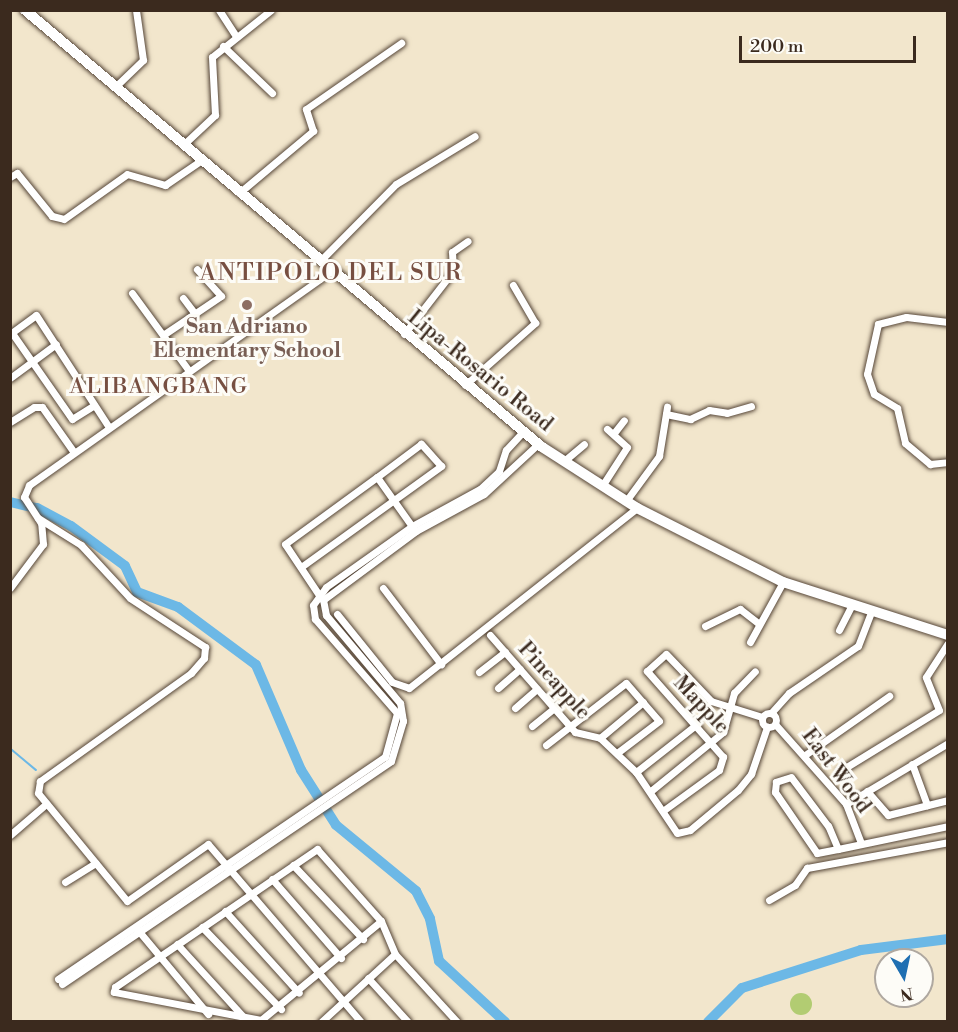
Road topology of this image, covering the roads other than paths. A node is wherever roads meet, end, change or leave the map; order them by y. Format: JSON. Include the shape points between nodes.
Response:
{"nodes":[{"id":1,"x":25,"y":10,"type":"edge"},
{"id":2,"x":136,"y":10,"type":"edge"},
{"id":3,"x":219,"y":10,"type":"edge"},
{"id":4,"x":271,"y":10,"type":"edge"},
{"id":5,"x":236,"y":36,"type":"junction"},
{"id":6,"x":401,"y":43,"type":"dead end"},
{"id":7,"x":223,"y":46,"type":"junction"},
{"id":8,"x":115,"y":87,"type":"junction"},
{"id":9,"x":272,"y":93,"type":"dead end"},
{"id":10,"x":475,"y":136,"type":"dead end"},
{"id":11,"x":183,"y":145,"type":"junction"},
{"id":12,"x":200,"y":161,"type":"junction"},
{"id":13,"x":10,"y":177,"type":"edge"},
{"id":14,"x":239,"y":193,"type":"junction"},
{"id":15,"x":468,"y":241,"type":"dead end"},
{"id":16,"x":319,"y":262,"type":"junction"},
{"id":17,"x":197,"y":269,"type":"dead end"},
{"id":18,"x":330,"y":272,"type":"junction"},
{"id":19,"x":513,"y":285,"type":"dead end"},
{"id":20,"x":132,"y":293,"type":"dead end"},
{"id":21,"x":183,"y":298,"type":"dead end"},
{"id":22,"x":195,"y":314,"type":"junction"},
{"id":23,"x":948,"y":322,"type":"edge"},
{"id":24,"x":11,"y":334,"type":"edge"},
{"id":25,"x":404,"y":334,"type":"junction"},
{"id":26,"x":163,"y":335,"type":"junction"},
{"id":27,"x":56,"y":344,"type":"junction"},
{"id":28,"x":34,"y":360,"type":"junction"},
{"id":29,"x":189,"y":371,"type":"junction"},
{"id":30,"x":10,"y":378,"type":"edge"},
{"id":31,"x":465,"y":385,"type":"junction"},
{"id":32,"x":94,"y":405,"type":"junction"},
{"id":33,"x":751,"y":406,"type":"dead end"},
{"id":34,"x":624,"y":420,"type":"dead end"},
{"id":35,"x":10,"y":422,"type":"edge"},
{"id":36,"x":108,"y":426,"type":"junction"},
{"id":37,"x":523,"y":432,"type":"junction"},
{"id":38,"x":538,"y":444,"type":"junction"},
{"id":39,"x":584,"y":444,"type":"dead end"},
{"id":40,"x":73,"y":451,"type":"junction"},
{"id":41,"x":564,"y":461,"type":"junction"},
{"id":42,"x":948,"y":462,"type":"edge"},
{"id":43,"x":503,"y":465,"type":"junction"},
{"id":44,"x":511,"y":471,"type":"junction"},
{"id":45,"x":377,"y":477,"type":"junction"},
{"id":46,"x":602,"y":486,"type":"junction"},
{"id":47,"x":393,"y":500,"type":"junction"},
{"id":48,"x":626,"y":501,"type":"junction"},
{"id":49,"x":637,"y":508,"type":"junction"},
{"id":50,"x":36,"y":515,"type":"junction"},
{"id":51,"x":414,"y":529,"type":"junction"},
{"id":52,"x":301,"y":567,"type":"junction"},
{"id":53,"x":783,"y":582,"type":"junction"},
{"id":54,"x":10,"y":588,"type":"edge"},
{"id":55,"x":382,"y":588,"type":"dead end"},
{"id":56,"x":319,"y":595,"type":"junction"},
{"id":57,"x":852,"y":605,"type":"junction"},
{"id":58,"x":871,"y":612,"type":"junction"},
{"id":59,"x":337,"y":614,"type":"dead end"},
{"id":60,"x":759,"y":624,"type":"junction"},
{"id":61,"x":705,"y":626,"type":"dead end"},
{"id":62,"x":839,"y":630,"type":"dead end"},
{"id":63,"x":490,"y":635,"type":"dead end"},
{"id":64,"x":948,"y":635,"type":"edge"},
{"id":65,"x":750,"y":642,"type":"dead end"},
{"id":66,"x":948,"y":643,"type":"edge"},
{"id":67,"x":505,"y":652,"type":"junction"},
{"id":68,"x":441,"y":664,"type":"junction"},
{"id":69,"x":520,"y":669,"type":"junction"},
{"id":70,"x":755,"y":671,"type":"dead end"},
{"id":71,"x":479,"y":672,"type":"dead end"},
{"id":72,"x":498,"y":688,"type":"dead end"},
{"id":73,"x":537,"y":689,"type":"junction"},
{"id":74,"x":889,"y":696,"type":"dead end"},
{"id":75,"x":643,"y":702,"type":"junction"},
{"id":76,"x":731,"y":707,"type":"junction"},
{"id":77,"x":515,"y":708,"type":"dead end"},
{"id":78,"x":554,"y":708,"type":"junction"},
{"id":79,"x":771,"y":713,"type":"junction"},
{"id":80,"x":762,"y":717,"type":"junction"},
{"id":81,"x":697,"y":724,"type":"junction"},
{"id":82,"x":775,"y":724,"type":"junction"},
{"id":83,"x":532,"y":726,"type":"dead end"},
{"id":84,"x":569,"y":726,"type":"junction"},
{"id":85,"x":767,"y":727,"type":"junction"},
{"id":86,"x":600,"y":738,"type":"junction"},
{"id":87,"x":714,"y":742,"type":"junction"},
{"id":88,"x":948,"y":743,"type":"edge"},
{"id":89,"x":546,"y":745,"type":"dead end"},
{"id":90,"x":617,"y":753,"type":"junction"},
{"id":91,"x":806,"y":754,"type":"junction"},
{"id":92,"x":912,"y":764,"type":"junction"},
{"id":93,"x":840,"y":771,"type":"dead end"},
{"id":94,"x":636,"y":772,"type":"junction"},
{"id":95,"x":652,"y":790,"type":"junction"},
{"id":96,"x":867,"y":791,"type":"junction"},
{"id":97,"x":948,"y":800,"type":"edge"},
{"id":98,"x":331,"y":802,"type":"junction"},
{"id":99,"x":46,"y":804,"type":"junction"},
{"id":100,"x":846,"y":804,"type":"junction"},
{"id":101,"x":927,"y":805,"type":"junction"},
{"id":102,"x":664,"y":810,"type":"junction"},
{"id":103,"x":948,"y":826,"type":"edge"},
{"id":104,"x":10,"y":835,"type":"edge"},
{"id":105,"x":948,"y":842,"type":"edge"},
{"id":106,"x":861,"y":843,"type":"junction"},
{"id":107,"x":838,"y":849,"type":"junction"},
{"id":108,"x":95,"y":863,"type":"junction"},
{"id":109,"x":293,"y":865,"type":"junction"},
{"id":110,"x":227,"y":870,"type":"junction"},
{"id":111,"x":272,"y":879,"type":"junction"},
{"id":112,"x":65,"y":882,"type":"dead end"},
{"id":113,"x":248,"y":895,"type":"junction"},
{"id":114,"x":769,"y":900,"type":"dead end"},
{"id":115,"x":225,"y":911,"type":"junction"},
{"id":116,"x":381,"y":921,"type":"junction"},
{"id":117,"x":202,"y":927,"type":"junction"},
{"id":118,"x":138,"y":930,"type":"junction"},
{"id":119,"x":363,"y":939,"type":"junction"},
{"id":120,"x":177,"y":944,"type":"junction"},
{"id":121,"x":395,"y":954,"type":"junction"},
{"id":122,"x":158,"y":957,"type":"junction"},
{"id":123,"x":341,"y":958,"type":"junction"},
{"id":124,"x":320,"y":976,"type":"junction"},
{"id":125,"x":368,"y":978,"type":"junction"},
{"id":126,"x":60,"y":981,"type":"dead end"},
{"id":127,"x":299,"y":993,"type":"junction"},
{"id":128,"x":343,"y":1001,"type":"junction"},
{"id":129,"x":281,"y":1009,"type":"junction"},
{"id":130,"x":208,"y":1014,"type":"junction"},
{"id":131,"x":246,"y":1022,"type":"edge"},
{"id":132,"x":321,"y":1022,"type":"edge"},
{"id":133,"x":361,"y":1022,"type":"edge"},
{"id":134,"x":408,"y":1022,"type":"edge"},
{"id":135,"x":457,"y":1022,"type":"edge"}],
"edges":[{"from":1,"to":8,"type":"main road","name":"Lipa-Rosario Road"},
{"from":2,"to":8,"type":"street","via":[[143,60]]},
{"from":3,"to":5,"type":"street"},
{"from":4,"to":5,"type":"street"},
{"from":5,"to":7,"type":"street"},
{"from":6,"to":14,"type":"street","via":[[306,108],[313,131]]},
{"from":7,"to":9,"type":"street"},
{"from":7,"to":11,"type":"street","via":[[209,62],[215,115]]},
{"from":8,"to":11,"type":"main road","name":"Lipa-Rosario Road"},
{"from":10,"to":16,"type":"street","via":[[396,184]]},
{"from":11,"to":12,"type":"main road","name":"Lipa-Rosario Road"},
{"from":12,"to":13,"type":"street","via":[[165,185],[127,174],[64,219],[52,216],[17,173]]},
{"from":12,"to":14,"type":"main road","name":"Lipa-Rosario Road"},
{"from":14,"to":16,"type":"main road","name":"Lipa-Rosario Road"},
{"from":15,"to":25,"type":"street","via":[[452,252],[453,271]]},
{"from":16,"to":18,"type":"main road","name":"Lipa-Rosario Road"},
{"from":17,"to":22,"type":"street","via":[[220,296]]},
{"from":18,"to":25,"type":"main road","name":"Lipa-Rosario Road"},
{"from":18,"to":29,"type":"street"},
{"from":19,"to":31,"type":"street","via":[[535,323]]},
{"from":20,"to":26,"type":"street"},
{"from":21,"to":22,"type":"street"},
{"from":22,"to":26,"type":"street"},
{"from":23,"to":42,"type":"street","via":[[906,317],[878,324],[867,374],[874,394],[897,408],[905,442],[930,464]]},
{"from":24,"to":27,"type":"street","via":[[36,315]]},
{"from":24,"to":28,"type":"street"},
{"from":25,"to":31,"type":"main road","name":"Lipa-Rosario Road"},
{"from":26,"to":29,"type":"street"},
{"from":27,"to":28,"type":"street"},
{"from":27,"to":32,"type":"street"},
{"from":28,"to":30,"type":"street"},
{"from":28,"to":32,"type":"street","via":[[72,419]]},
{"from":29,"to":36,"type":"street"},
{"from":31,"to":37,"type":"main road","name":"Lipa-Rosario Road"},
{"from":32,"to":36,"type":"street"},
{"from":33,"to":48,"type":"street","via":[[722,414],[709,411],[690,419],[666,410],[660,456]]},
{"from":34,"to":46,"type":"street","via":[[611,431],[626,450]]},
{"from":35,"to":40,"type":"street","via":[[34,407],[42,407]]},
{"from":36,"to":40,"type":"street"},
{"from":37,"to":38,"type":"main road","name":"Lipa-Rosario Road"},
{"from":37,"to":43,"type":"street","via":[[506,450]]},
{"from":38,"to":41,"type":"main road","name":"Lipa-Rosario Road"},
{"from":38,"to":44,"type":"street"},
{"from":39,"to":41,"type":"street"},
{"from":40,"to":50,"type":"street","via":[[29,485],[28,503]]},
{"from":41,"to":46,"type":"main road","name":"Lipa-Rosario Road"},
{"from":43,"to":44,"type":"street"},
{"from":43,"to":51,"type":"street","via":[[480,489]]},
{"from":44,"to":51,"type":"street","via":[[484,494]]},
{"from":45,"to":47,"type":"street"},
{"from":45,"to":47,"type":"street","via":[[422,444],[441,465]]},
{"from":45,"to":52,"type":"street","via":[[285,544]]},
{"from":46,"to":48,"type":"main road","name":"Lipa-Rosario Road"},
{"from":47,"to":51,"type":"street"},
{"from":47,"to":52,"type":"street"},
{"from":48,"to":49,"type":"main road","name":"Lipa-Rosario Road"},
{"from":49,"to":53,"type":"main road","name":"Lipa-Rosario Road"},
{"from":49,"to":68,"type":"street"},
{"from":50,"to":54,"type":"street","via":[[41,552]]},
{"from":50,"to":99,"type":"street","via":[[81,545],[130,598],[205,647],[204,658],[191,673],[40,781],[38,793]]},
{"from":51,"to":56,"type":"street"},
{"from":51,"to":98,"type":"street","via":[[323,600],[326,615],[403,712],[391,760]]},
{"from":52,"to":56,"type":"street"},
{"from":53,"to":57,"type":"main road","name":"Lipa-Rosario Road"},
{"from":53,"to":60,"type":"street"},
{"from":55,"to":68,"type":"street"},
{"from":56,"to":98,"type":"street","via":[[313,605],[315,619],[397,713],[386,757]]},
{"from":57,"to":58,"type":"main road","name":"Lipa-Rosario Road"},
{"from":57,"to":62,"type":"street"},
{"from":58,"to":64,"type":"main road","name":"Lipa-Rosario Road"},
{"from":58,"to":79,"type":"street","via":[[858,646],[789,693]]},
{"from":59,"to":68,"type":"street","via":[[399,689],[409,688]]},
{"from":60,"to":61,"type":"street","via":[[740,609]]},
{"from":60,"to":65,"type":"street"},
{"from":63,"to":67,"type":"street","name":"Pineapple"},
{"from":66,"to":93,"type":"street","via":[[926,677],[939,710]]},
{"from":67,"to":69,"type":"street","name":"Pineapple"},
{"from":67,"to":71,"type":"street"},
{"from":69,"to":72,"type":"street"},
{"from":69,"to":73,"type":"street","name":"Pineapple"},
{"from":70,"to":76,"type":"street","via":[[734,693]]},
{"from":73,"to":77,"type":"street"},
{"from":73,"to":78,"type":"street","name":"Pineapple"},
{"from":74,"to":91,"type":"street"},
{"from":75,"to":84,"type":"street","via":[[626,683]]},
{"from":75,"to":86,"type":"street"},
{"from":75,"to":90,"type":"street","via":[[659,721]]},
{"from":76,"to":80,"type":"street"},
{"from":76,"to":81,"type":"street","name":"Mapple","via":[[711,700],[666,654],[647,671]]},
{"from":76,"to":87,"type":"street"},
{"from":78,"to":83,"type":"street"},
{"from":78,"to":84,"type":"street","name":"Pineapple"},
{"from":79,"to":80,"type":"street"},
{"from":79,"to":82,"type":"street"},
{"from":80,"to":85,"type":"street"},
{"from":81,"to":87,"type":"street","name":"Mapple"},
{"from":81,"to":94,"type":"street"},
{"from":82,"to":85,"type":"street"},
{"from":82,"to":91,"type":"street","name":"East Wood"},
{"from":84,"to":86,"type":"street","name":"Pineapple","via":[[581,736]]},
{"from":84,"to":89,"type":"street"},
{"from":85,"to":102,"type":"street","via":[[754,766],[738,790],[690,830],[678,833]]},
{"from":86,"to":90,"type":"street"},
{"from":87,"to":95,"type":"street"},
{"from":87,"to":102,"type":"street","name":"Mapple","via":[[723,757],[719,770]]},
{"from":88,"to":92,"type":"street"},
{"from":90,"to":94,"type":"street"},
{"from":91,"to":100,"type":"street","name":"East Wood"},
{"from":92,"to":96,"type":"street"},
{"from":92,"to":101,"type":"street"},
{"from":94,"to":95,"type":"street"},
{"from":95,"to":102,"type":"street"},
{"from":96,"to":100,"type":"street"},
{"from":96,"to":101,"type":"street","via":[[888,815]]},
{"from":97,"to":101,"type":"street"},
{"from":98,"to":110,"type":"street"},
{"from":99,"to":104,"type":"street"},
{"from":99,"to":108,"type":"street"},
{"from":100,"to":106,"type":"street","name":"East Wood"},
{"from":103,"to":106,"type":"street"},
{"from":105,"to":114,"type":"street","via":[[807,868],[795,885]]},
{"from":106,"to":107,"type":"street"},
{"from":107,"to":107,"type":"street","via":[[817,809],[789,776],[782,777],[775,792],[811,849]]},
{"from":108,"to":110,"type":"street","via":[[127,901],[208,844]]},
{"from":108,"to":112,"type":"street"},
{"from":109,"to":111,"type":"street"},
{"from":109,"to":116,"type":"street","via":[[317,849]]},
{"from":109,"to":119,"type":"street"},
{"from":110,"to":113,"type":"street"},
{"from":110,"to":118,"type":"street"},
{"from":111,"to":113,"type":"street"},
{"from":111,"to":123,"type":"street"},
{"from":113,"to":115,"type":"street"},
{"from":113,"to":124,"type":"street"},
{"from":115,"to":117,"type":"street"},
{"from":115,"to":127,"type":"street"},
{"from":116,"to":119,"type":"street"},
{"from":116,"to":121,"type":"street"},
{"from":117,"to":120,"type":"street"},
{"from":117,"to":129,"type":"street"},
{"from":118,"to":122,"type":"street"},
{"from":118,"to":126,"type":"street"},
{"from":119,"to":123,"type":"street"},
{"from":120,"to":122,"type":"street"},
{"from":120,"to":131,"type":"street"},
{"from":121,"to":125,"type":"street"},
{"from":121,"to":135,"type":"street"},
{"from":122,"to":130,"type":"street"},
{"from":122,"to":130,"type":"street","via":[[114,992]]},
{"from":123,"to":124,"type":"street"},
{"from":124,"to":127,"type":"street"},
{"from":124,"to":128,"type":"street"},
{"from":125,"to":128,"type":"street"},
{"from":125,"to":134,"type":"street"},
{"from":127,"to":129,"type":"street"},
{"from":128,"to":132,"type":"street"},
{"from":128,"to":133,"type":"street"},
{"from":129,"to":131,"type":"street","via":[[271,1017]]},
{"from":130,"to":131,"type":"street"}]}
